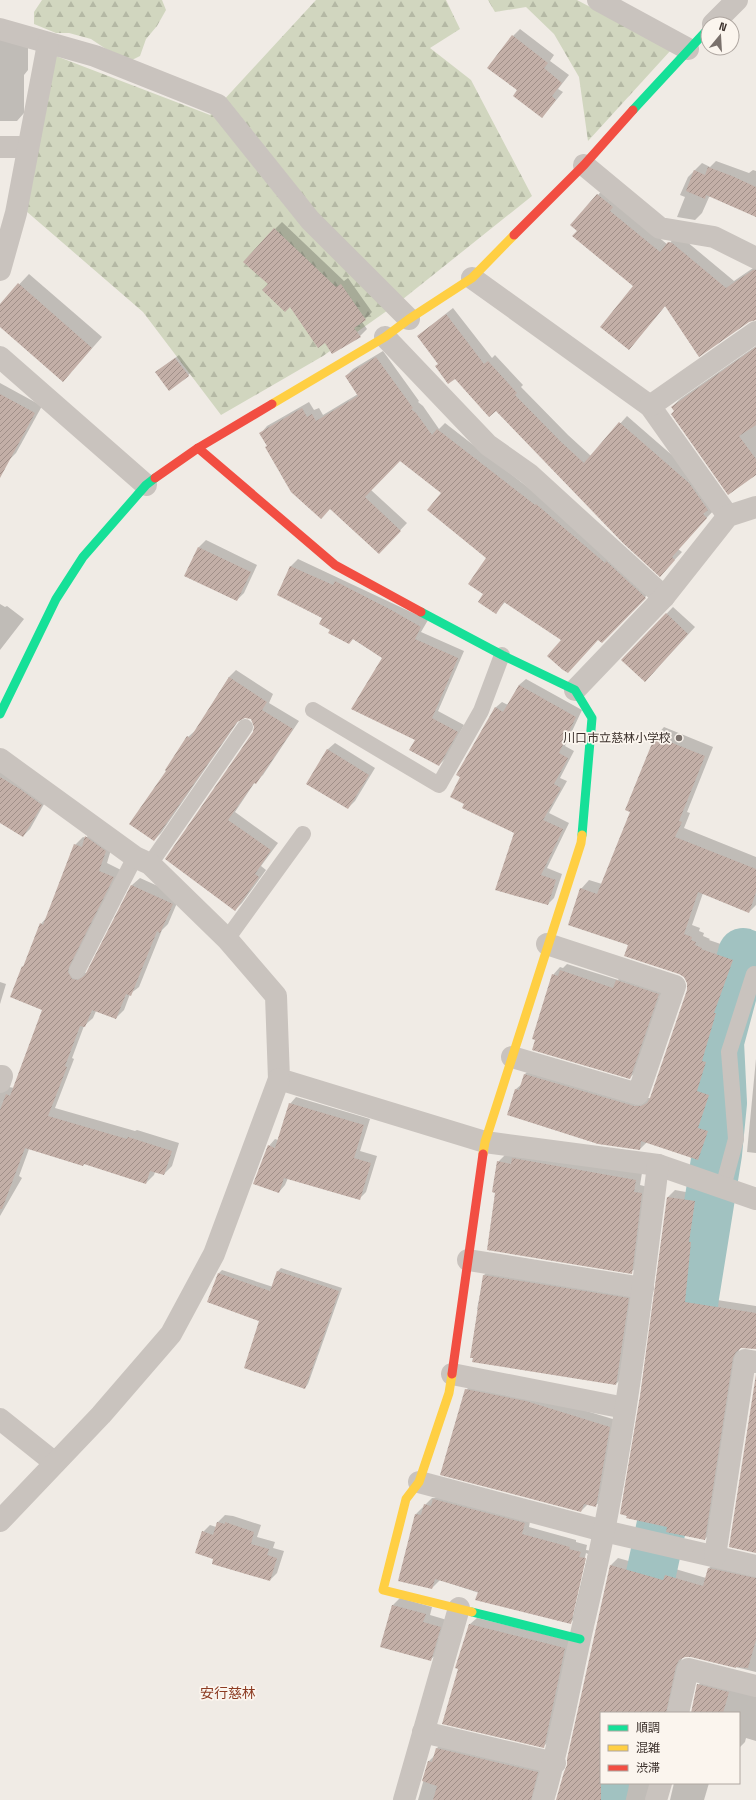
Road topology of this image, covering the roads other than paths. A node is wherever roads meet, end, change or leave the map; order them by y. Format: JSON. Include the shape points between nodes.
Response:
{"nodes":[{"id":1,"x":598,"y":0,"type":"edge"},
{"id":2,"x":737,"y":0,"type":"edge"},
{"id":3,"x":721,"y":16,"type":"edge"},
{"id":4,"x":0,"y":29,"type":"edge"},
{"id":5,"x":700,"y":37,"type":"edge"},
{"id":6,"x":48,"y":44,"type":"junction"},
{"id":7,"x":688,"y":48,"type":"junction"},
{"id":8,"x":0,"y":147,"type":"edge"},
{"id":9,"x":28,"y":147,"type":"junction"},
{"id":10,"x":584,"y":164,"type":"junction"},
{"id":11,"x":756,"y":258,"type":"edge"},
{"id":12,"x":1,"y":267,"type":"edge"},
{"id":13,"x":472,"y":278,"type":"junction"},
{"id":14,"x":409,"y":319,"type":"junction"},
{"id":15,"x":756,"y":332,"type":"edge"},
{"id":16,"x":385,"y":337,"type":"junction"},
{"id":17,"x":0,"y":357,"type":"edge"},
{"id":18,"x":650,"y":406,"type":"junction"},
{"id":19,"x":198,"y":448,"type":"junction"},
{"id":20,"x":146,"y":485,"type":"junction"},
{"id":21,"x":756,"y":507,"type":"edge"},
{"id":22,"x":728,"y":516,"type":"junction"},
{"id":23,"x":664,"y":597,"type":"junction"},
{"id":24,"x":502,"y":655,"type":"junction"},
{"id":25,"x":575,"y":690,"type":"junction"},
{"id":26,"x":313,"y":710,"type":"dead end"},
{"id":27,"x":0,"y":714,"type":"edge"},
{"id":28,"x":245,"y":727,"type":"dead end"},
{"id":29,"x":0,"y":759,"type":"edge"},
{"id":30,"x":303,"y":834,"type":"dead end"},
{"id":31,"x":142,"y":861,"type":"junction"},
{"id":32,"x":227,"y":939,"type":"junction"},
{"id":33,"x":547,"y":944,"type":"junction"},
{"id":34,"x":77,"y":971,"type":"dead end"},
{"id":35,"x":756,"y":975,"type":"edge"},
{"id":36,"x":512,"y":1057,"type":"junction"},
{"id":37,"x":0,"y":1076,"type":"edge"},
{"id":38,"x":280,"y":1079,"type":"junction"},
{"id":39,"x":0,"y":1082,"type":"edge"},
{"id":40,"x":485,"y":1142,"type":"junction"},
{"id":41,"x":658,"y":1165,"type":"junction"},
{"id":42,"x":723,"y":1187,"type":"junction"},
{"id":43,"x":756,"y":1199,"type":"edge"},
{"id":44,"x":468,"y":1260,"type":"junction"},
{"id":45,"x":643,"y":1288,"type":"junction"},
{"id":46,"x":756,"y":1362,"type":"edge"},
{"id":47,"x":452,"y":1374,"type":"junction"},
{"id":48,"x":625,"y":1408,"type":"junction"},
{"id":49,"x":0,"y":1419,"type":"edge"},
{"id":50,"x":55,"y":1463,"type":"junction"},
{"id":51,"x":419,"y":1482,"type":"junction"},
{"id":52,"x":0,"y":1521,"type":"edge"},
{"id":53,"x":604,"y":1531,"type":"junction"},
{"id":54,"x":715,"y":1556,"type":"junction"},
{"id":55,"x":756,"y":1566,"type":"edge"},
{"id":56,"x":459,"y":1608,"type":"junction"},
{"id":57,"x":580,"y":1639,"type":"junction"},
{"id":58,"x":756,"y":1686,"type":"edge"},
{"id":59,"x":678,"y":1712,"type":"edge"},
{"id":60,"x":423,"y":1732,"type":"junction"},
{"id":61,"x":555,"y":1762,"type":"junction"},
{"id":62,"x":661,"y":1784,"type":"edge"},
{"id":63,"x":404,"y":1800,"type":"edge"},
{"id":64,"x":543,"y":1800,"type":"edge"},
{"id":65,"x":656,"y":1800,"type":"edge"}],
"edges":[{"from":1,"to":7,"type":"street"},
{"from":2,"to":3,"type":"street"},
{"from":4,"to":6,"type":"street"},
{"from":5,"to":7,"type":"street"},
{"from":6,"to":9,"type":"street"},
{"from":6,"to":14,"type":"street","via":[[95,56],[218,105],[310,220]]},
{"from":7,"to":10,"type":"street"},
{"from":8,"to":9,"type":"street"},
{"from":9,"to":12,"type":"street","via":[[16,213]]},
{"from":10,"to":11,"type":"street","via":[[660,228],[714,236]]},
{"from":10,"to":13,"type":"street"},
{"from":13,"to":14,"type":"street"},
{"from":13,"to":18,"type":"street"},
{"from":14,"to":16,"type":"street"},
{"from":15,"to":18,"type":"street"},
{"from":16,"to":19,"type":"street"},
{"from":16,"to":23,"type":"street","via":[[488,445],[529,474]]},
{"from":17,"to":20,"type":"street"},
{"from":18,"to":22,"type":"street"},
{"from":19,"to":20,"type":"street"},
{"from":19,"to":24,"type":"street","via":[[335,565]]},
{"from":20,"to":27,"type":"street","via":[[83,557],[56,599]]},
{"from":21,"to":22,"type":"street"},
{"from":22,"to":23,"type":"street"},
{"from":23,"to":25,"type":"street"},
{"from":24,"to":25,"type":"street"},
{"from":24,"to":26,"type":"lane","via":[[481,711],[439,785]]},
{"from":25,"to":33,"type":"street","via":[[592,718],[581,843]]},
{"from":28,"to":31,"type":"lane"},
{"from":29,"to":31,"type":"street"},
{"from":30,"to":32,"type":"lane"},
{"from":31,"to":32,"type":"street"},
{"from":31,"to":34,"type":"lane"},
{"from":32,"to":38,"type":"street","via":[[276,996]]},
{"from":33,"to":36,"type":"street"},
{"from":33,"to":36,"type":"street","via":[[675,986],[638,1094]]},
{"from":35,"to":42,"type":"lane","via":[[754,974],[729,1052],[736,1139]]},
{"from":36,"to":40,"type":"street"},
{"from":37,"to":39,"type":"street"},
{"from":38,"to":40,"type":"street"},
{"from":38,"to":50,"type":"street","via":[[214,1254],[171,1334],[101,1415]]},
{"from":40,"to":41,"type":"street"},
{"from":40,"to":44,"type":"street"},
{"from":41,"to":42,"type":"street"},
{"from":41,"to":45,"type":"street"},
{"from":42,"to":43,"type":"street"},
{"from":44,"to":45,"type":"street"},
{"from":44,"to":47,"type":"street"},
{"from":45,"to":48,"type":"street"},
{"from":46,"to":54,"type":"street","via":[[745,1360]]},
{"from":47,"to":48,"type":"street"},
{"from":47,"to":51,"type":"street","via":[[449,1393]]},
{"from":48,"to":53,"type":"street"},
{"from":49,"to":50,"type":"street"},
{"from":50,"to":52,"type":"street"},
{"from":51,"to":53,"type":"street"},
{"from":51,"to":56,"type":"street","via":[[406,1499],[383,1590]]},
{"from":53,"to":54,"type":"street"},
{"from":53,"to":57,"type":"street"},
{"from":54,"to":55,"type":"street"},
{"from":56,"to":57,"type":"street"},
{"from":56,"to":60,"type":"street"},
{"from":57,"to":61,"type":"street"},
{"from":58,"to":59,"type":"street","via":[[688,1669]]},
{"from":60,"to":61,"type":"street"},
{"from":60,"to":63,"type":"street"},
{"from":61,"to":64,"type":"street"},
{"from":62,"to":65,"type":"street"}]}
